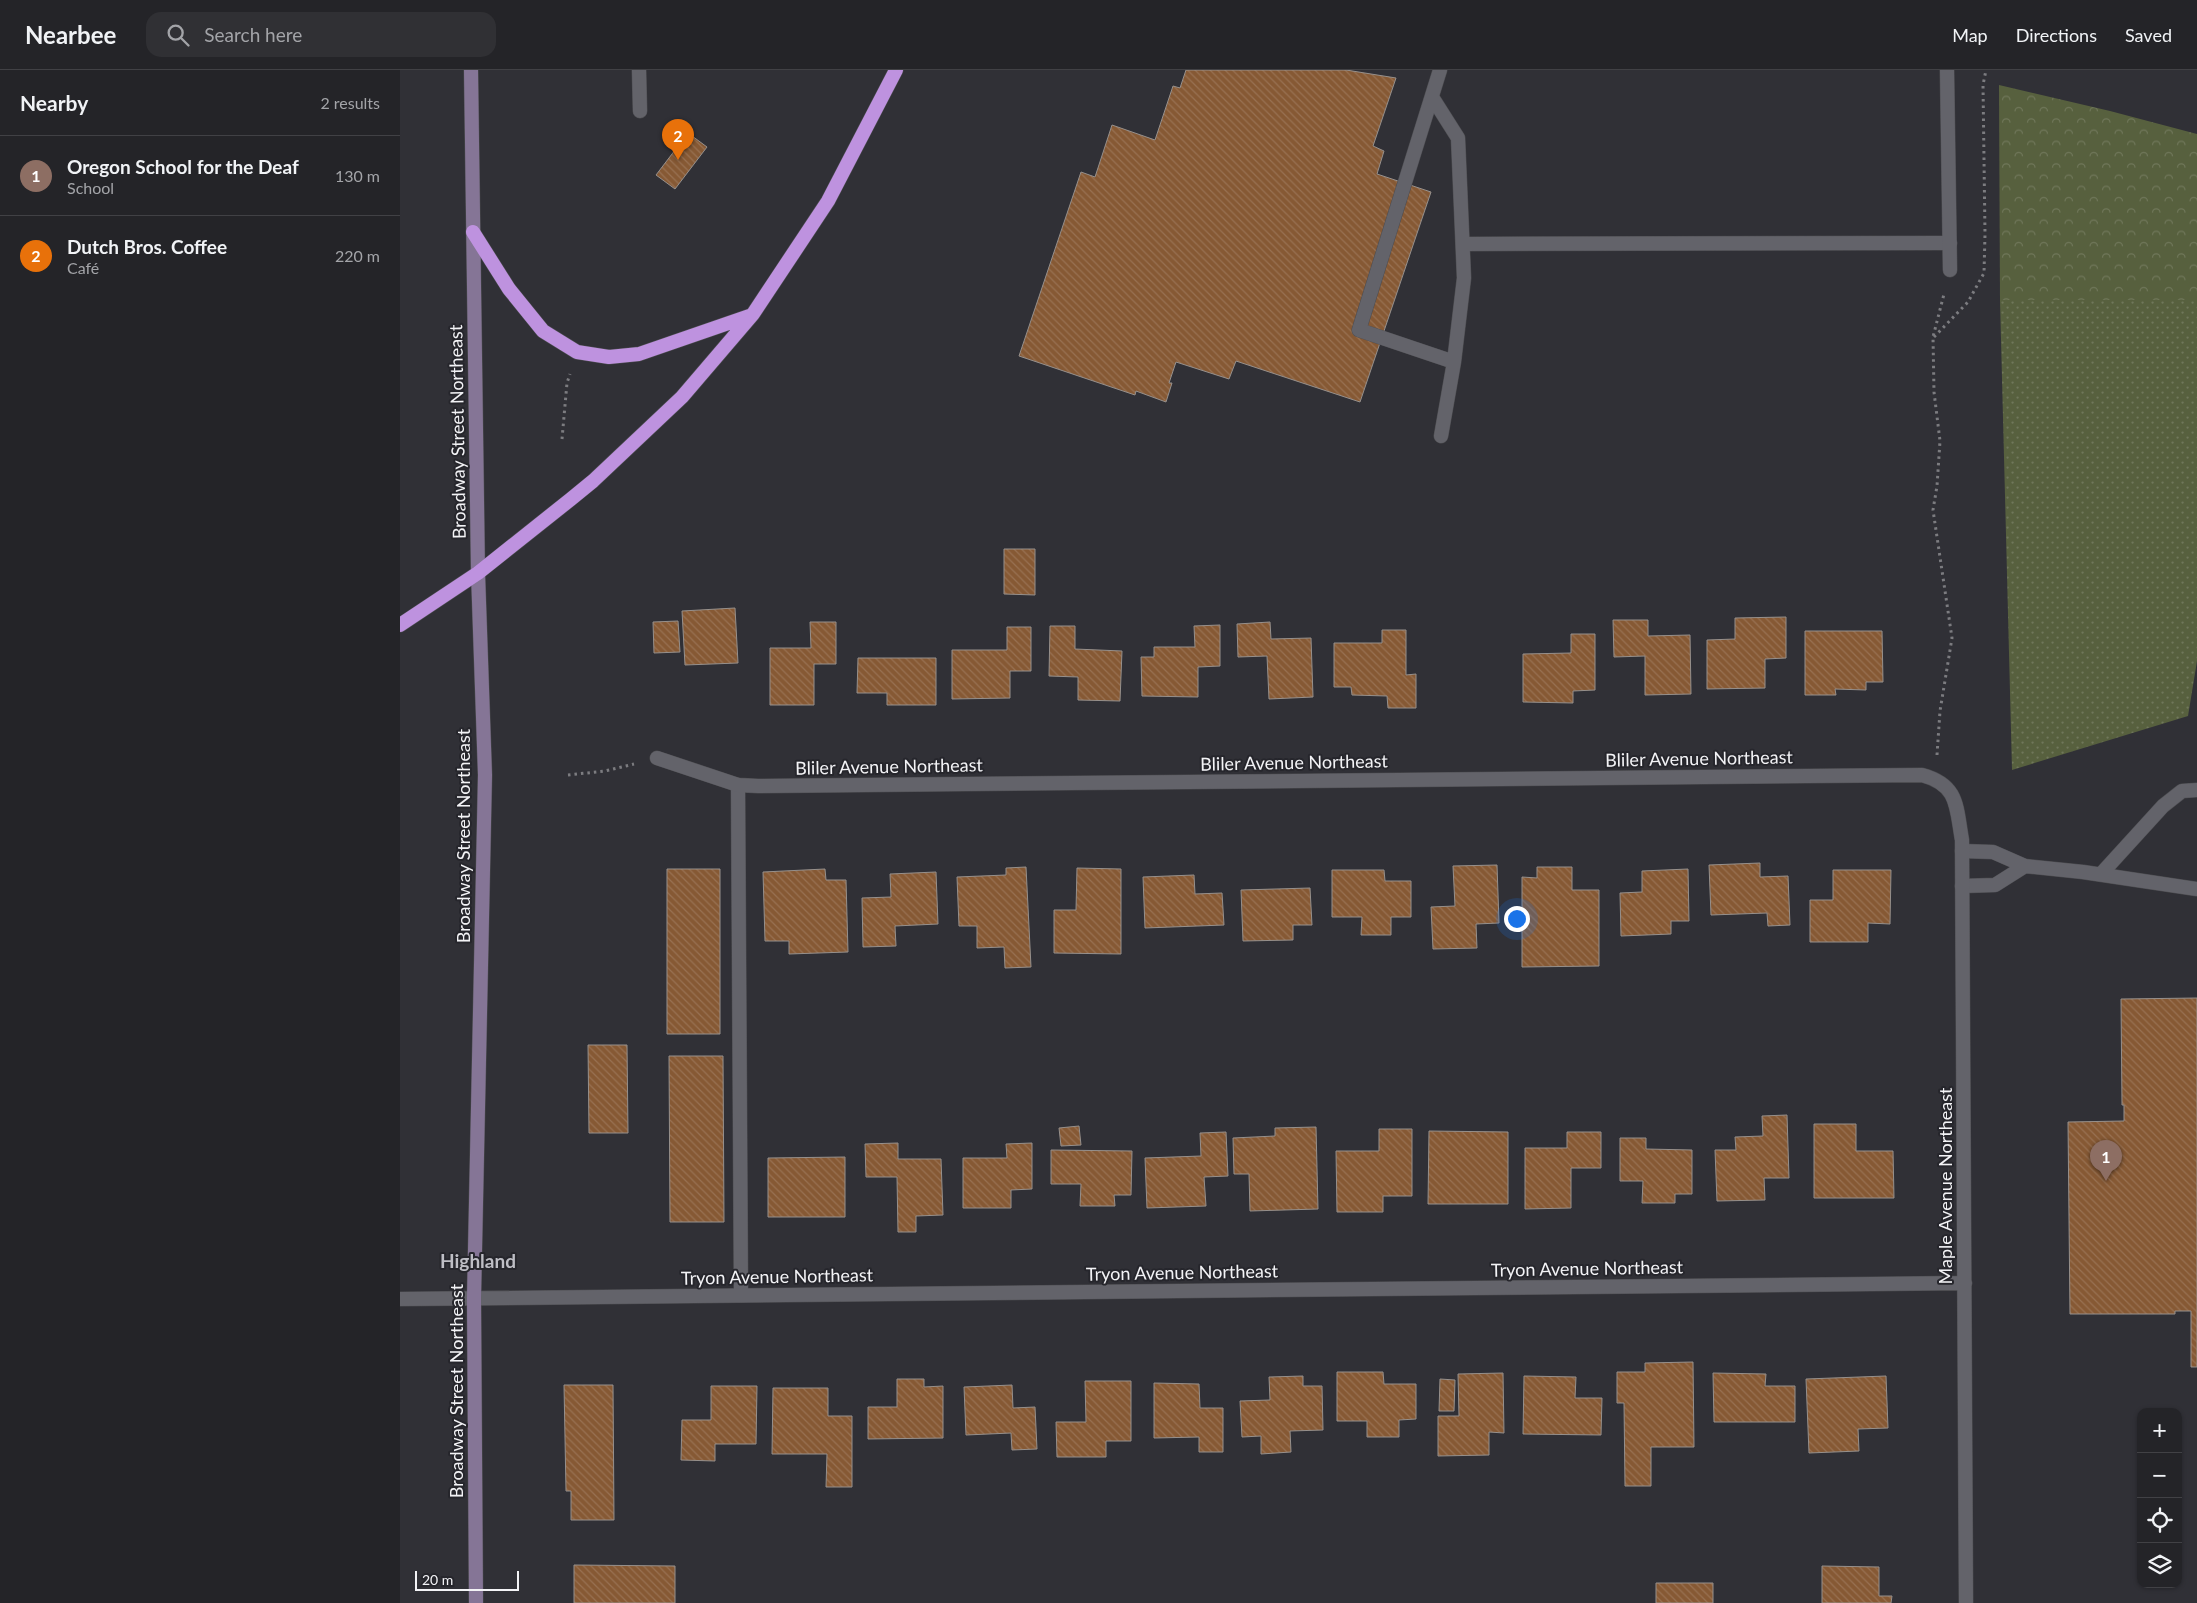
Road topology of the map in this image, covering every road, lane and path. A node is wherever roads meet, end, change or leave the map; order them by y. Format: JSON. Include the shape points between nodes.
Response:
{"nodes":[{"id":1,"x":471,"y":70,"type":"edge"},
{"id":2,"x":639,"y":70,"type":"edge"},
{"id":3,"x":896,"y":70,"type":"edge"},
{"id":4,"x":1440,"y":70,"type":"edge"},
{"id":5,"x":1947,"y":70,"type":"edge"},
{"id":6,"x":1986,"y":70,"type":"edge"},
{"id":7,"x":1432,"y":97,"type":"junction"},
{"id":8,"x":640,"y":111,"type":"dead end"},
{"id":9,"x":473,"y":232,"type":"junction"},
{"id":10,"x":1950,"y":243,"type":"junction"},
{"id":11,"x":1462,"y":244,"type":"junction"},
{"id":12,"x":1950,"y":270,"type":"joint"},
{"id":13,"x":753,"y":314,"type":"junction"},
{"id":14,"x":1933,"y":337,"type":"junction"},
{"id":15,"x":1454,"y":362,"type":"junction"},
{"id":16,"x":570,"y":372,"type":"dead end"},
{"id":17,"x":1441,"y":436,"type":"dead end"},
{"id":18,"x":562,"y":439,"type":"dead end"},
{"id":19,"x":478,"y":573,"type":"junction"},
{"id":20,"x":400,"y":625,"type":"edge"},
{"id":21,"x":656,"y":758,"type":"joint"},
{"id":22,"x":568,"y":775,"type":"dead end"},
{"id":23,"x":1935,"y":778,"type":"junction"},
{"id":24,"x":738,"y":785,"type":"junction"},
{"id":25,"x":2197,"y":790,"type":"edge"},
{"id":26,"x":1962,"y":851,"type":"junction"},
{"id":27,"x":2025,"y":866,"type":"junction"},
{"id":28,"x":2101,"y":874,"type":"junction"},
{"id":29,"x":1962,"y":886,"type":"junction"},
{"id":30,"x":2197,"y":889,"type":"edge"},
{"id":31,"x":1965,"y":1283,"type":"junction"},
{"id":32,"x":741,"y":1295,"type":"junction"},
{"id":33,"x":474,"y":1298,"type":"junction"},
{"id":34,"x":400,"y":1299,"type":"edge"},
{"id":35,"x":476,"y":1603,"type":"edge"},
{"id":36,"x":1966,"y":1603,"type":"edge"}],
"edges":[{"from":1,"to":9,"type":"main road","name":"Broadway Street Northeast"},
{"from":2,"to":8,"type":"street"},
{"from":3,"to":13,"type":"highway","via":[[828,201]]},
{"from":4,"to":7,"type":"street"},
{"from":5,"to":10,"type":"street"},
{"from":6,"to":14,"type":"path","via":[[1983,85],[1984,273],[1968,302]]},
{"from":7,"to":11,"type":"street","via":[[1458,138]]},
{"from":7,"to":15,"type":"street","via":[[1359,330]]},
{"from":9,"to":13,"type":"highway","via":[[509,289],[543,331],[577,352],[609,357],[639,354]]},
{"from":9,"to":19,"type":"main road","name":"Broadway Street Northeast"},
{"from":10,"to":11,"type":"street"},
{"from":10,"to":12,"type":"street"},
{"from":11,"to":15,"type":"street","via":[[1464,278]]},
{"from":12,"to":14,"type":"path"},
{"from":13,"to":19,"type":"highway","via":[[682,397],[621,455]]},
{"from":14,"to":23,"type":"path","via":[[1934,392],[1940,441],[1933,510],[1952,638],[1940,711]]},
{"from":15,"to":17,"type":"street"},
{"from":16,"to":18,"type":"path"},
{"from":19,"to":20,"type":"highway"},
{"from":19,"to":33,"type":"main road","name":"Broadway Street Northeast","via":[[485,775]]},
{"from":21,"to":22,"type":"path","via":[[605,771]]},
{"from":21,"to":24,"type":"street","name":"Bliler Avenue Northeast"},
{"from":23,"to":24,"type":"street","name":"Bliler Avenue Northeast","via":[[1922,774]]},
{"from":23,"to":26,"type":"street","name":"Maple Avenue Northeast","via":[[1950,790],[1956,804]]},
{"from":24,"to":32,"type":"street"},
{"from":25,"to":28,"type":"street","via":[[2182,791],[2163,806]]},
{"from":26,"to":27,"type":"street","via":[[1993,852]]},
{"from":26,"to":29,"type":"street","name":"Maple Avenue Northeast"},
{"from":27,"to":28,"type":"street"},
{"from":27,"to":29,"type":"street","via":[[1995,884]]},
{"from":28,"to":30,"type":"street"},
{"from":29,"to":31,"type":"street","name":"Maple Avenue Northeast"},
{"from":31,"to":32,"type":"street","name":"Tryon Avenue Northeast"},
{"from":31,"to":36,"type":"street","name":"Maple Avenue Northeast"},
{"from":32,"to":33,"type":"street","name":"Tryon Avenue Northeast"},
{"from":33,"to":34,"type":"street","name":"Tryon Avenue Northeast"},
{"from":33,"to":35,"type":"main road","name":"Broadway Street Northeast"}]}
